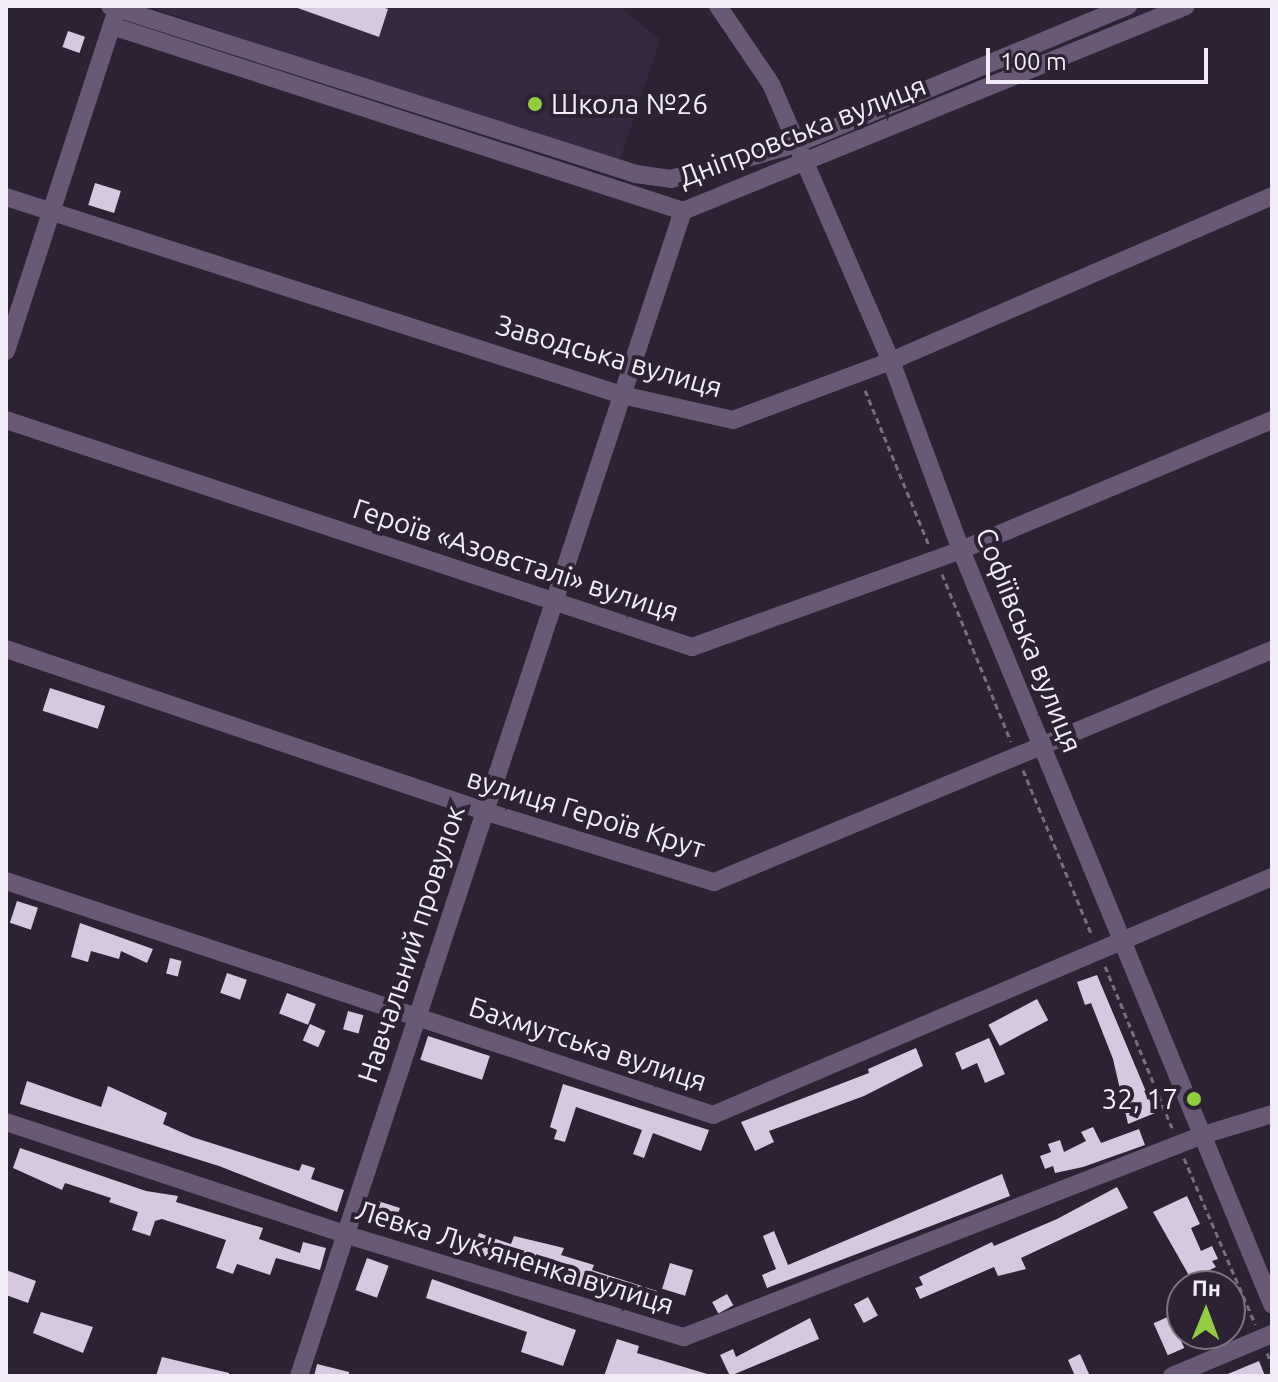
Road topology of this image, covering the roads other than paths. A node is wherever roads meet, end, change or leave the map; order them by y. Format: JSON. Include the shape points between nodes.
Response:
{"nodes":[{"id":1,"x":718,"y":6,"type":"edge"},
{"id":2,"x":1128,"y":6,"type":"edge"},
{"id":3,"x":1186,"y":6,"type":"edge"},
{"id":4,"x":115,"y":12,"type":"edge"},
{"id":5,"x":796,"y":144,"type":"junction"},
{"id":6,"x":804,"y":163,"type":"junction"},
{"id":7,"x":1272,"y":196,"type":"edge"},
{"id":8,"x":6,"y":197,"type":"edge"},
{"id":9,"x":683,"y":211,"type":"junction"},
{"id":10,"x":52,"y":212,"type":"junction"},
{"id":11,"x":6,"y":351,"type":"edge"},
{"id":12,"x":891,"y":361,"type":"junction"},
{"id":13,"x":622,"y":395,"type":"junction"},
{"id":14,"x":6,"y":420,"type":"edge"},
{"id":15,"x":1272,"y":420,"type":"edge"},
{"id":16,"x":961,"y":550,"type":"junction"},
{"id":17,"x":553,"y":605,"type":"junction"},
{"id":18,"x":6,"y":649,"type":"edge"},
{"id":19,"x":1272,"y":650,"type":"edge"},
{"id":20,"x":1042,"y":745,"type":"junction"},
{"id":21,"x":484,"y":811,"type":"junction"},
{"id":22,"x":1272,"y":877,"type":"edge"},
{"id":23,"x":6,"y":881,"type":"edge"},
{"id":24,"x":1121,"y":940,"type":"junction"},
{"id":25,"x":416,"y":1017,"type":"junction"},
{"id":26,"x":1272,"y":1114,"type":"edge"},
{"id":27,"x":6,"y":1122,"type":"edge"},
{"id":28,"x":1203,"y":1135,"type":"junction"},
{"id":29,"x":344,"y":1234,"type":"junction"},
{"id":30,"x":1272,"y":1304,"type":"edge"},
{"id":31,"x":1267,"y":1336,"type":"edge"},
{"id":32,"x":299,"y":1376,"type":"edge"},
{"id":33,"x":1172,"y":1376,"type":"edge"}],
"edges":[{"from":1,"to":5,"type":"street","name":"Софіївська вулиця","via":[[771,84]]},
{"from":2,"to":5,"type":"street","name":"Дніпровська вулиця"},
{"from":3,"to":6,"type":"street","name":"Дніпровська вулиця"},
{"from":4,"to":5,"type":"street","name":"Дніпровська вулиця","via":[[636,174],[671,179]]},
{"from":4,"to":9,"type":"street","name":"Дніпровська вулиця"},
{"from":4,"to":10,"type":"street"},
{"from":5,"to":6,"type":"street","name":"Софіївська вулиця"},
{"from":6,"to":9,"type":"street","name":"Дніпровська вулиця"},
{"from":6,"to":12,"type":"street","name":"Софіївська вулиця"},
{"from":7,"to":12,"type":"street","name":"Заводська вулиця"},
{"from":8,"to":10,"type":"street","name":"Заводська вулиця"},
{"from":9,"to":13,"type":"street","name":"Навчальний провулок"},
{"from":10,"to":11,"type":"street"},
{"from":10,"to":13,"type":"street","name":"Заводська вулиця"},
{"from":12,"to":13,"type":"street","name":"Заводська вулиця","via":[[733,420]]},
{"from":12,"to":16,"type":"street","name":"Софіївська вулиця"},
{"from":13,"to":17,"type":"street","name":"Навчальний провулок"},
{"from":14,"to":17,"type":"street","name":"Героїв «Азовсталі» вулиця"},
{"from":15,"to":16,"type":"street","name":"Героїв «Азовсталі» вулиця"},
{"from":16,"to":17,"type":"street","name":"Героїв «Азовсталі» вулиця","via":[[692,647]]},
{"from":16,"to":20,"type":"street","name":"Софіївська вулиця"},
{"from":17,"to":21,"type":"street","name":"Навчальний провулок"},
{"from":18,"to":21,"type":"street","name":"вулиця Героїв Крут"},
{"from":19,"to":20,"type":"street","name":"вулиця Героїв Крут"},
{"from":20,"to":21,"type":"street","name":"вулиця Героїв Крут","via":[[714,882]]},
{"from":20,"to":24,"type":"street","name":"Софіївська вулиця"},
{"from":21,"to":25,"type":"street","name":"Навчальний провулок"},
{"from":22,"to":24,"type":"street","name":"Бахмутська вулиця"},
{"from":23,"to":25,"type":"street","name":"Бахмутська вулиця"},
{"from":24,"to":25,"type":"street","name":"Бахмутська вулиця","via":[[713,1115]]},
{"from":24,"to":28,"type":"street","name":"Софіївська вулиця"},
{"from":25,"to":29,"type":"street","name":"Навчальний провулок"},
{"from":26,"to":28,"type":"street","name":"Левка Лук'яненка вулиця"},
{"from":27,"to":29,"type":"street","name":"Левка Лук'яненка вулиця"},
{"from":28,"to":29,"type":"street","name":"Левка Лук'яненка вулиця","via":[[684,1337]]},
{"from":28,"to":30,"type":"street","name":"Софіївська вулиця"},
{"from":29,"to":32,"type":"street","name":"Навчальний провулок"},
{"from":31,"to":33,"type":"street"}]}
